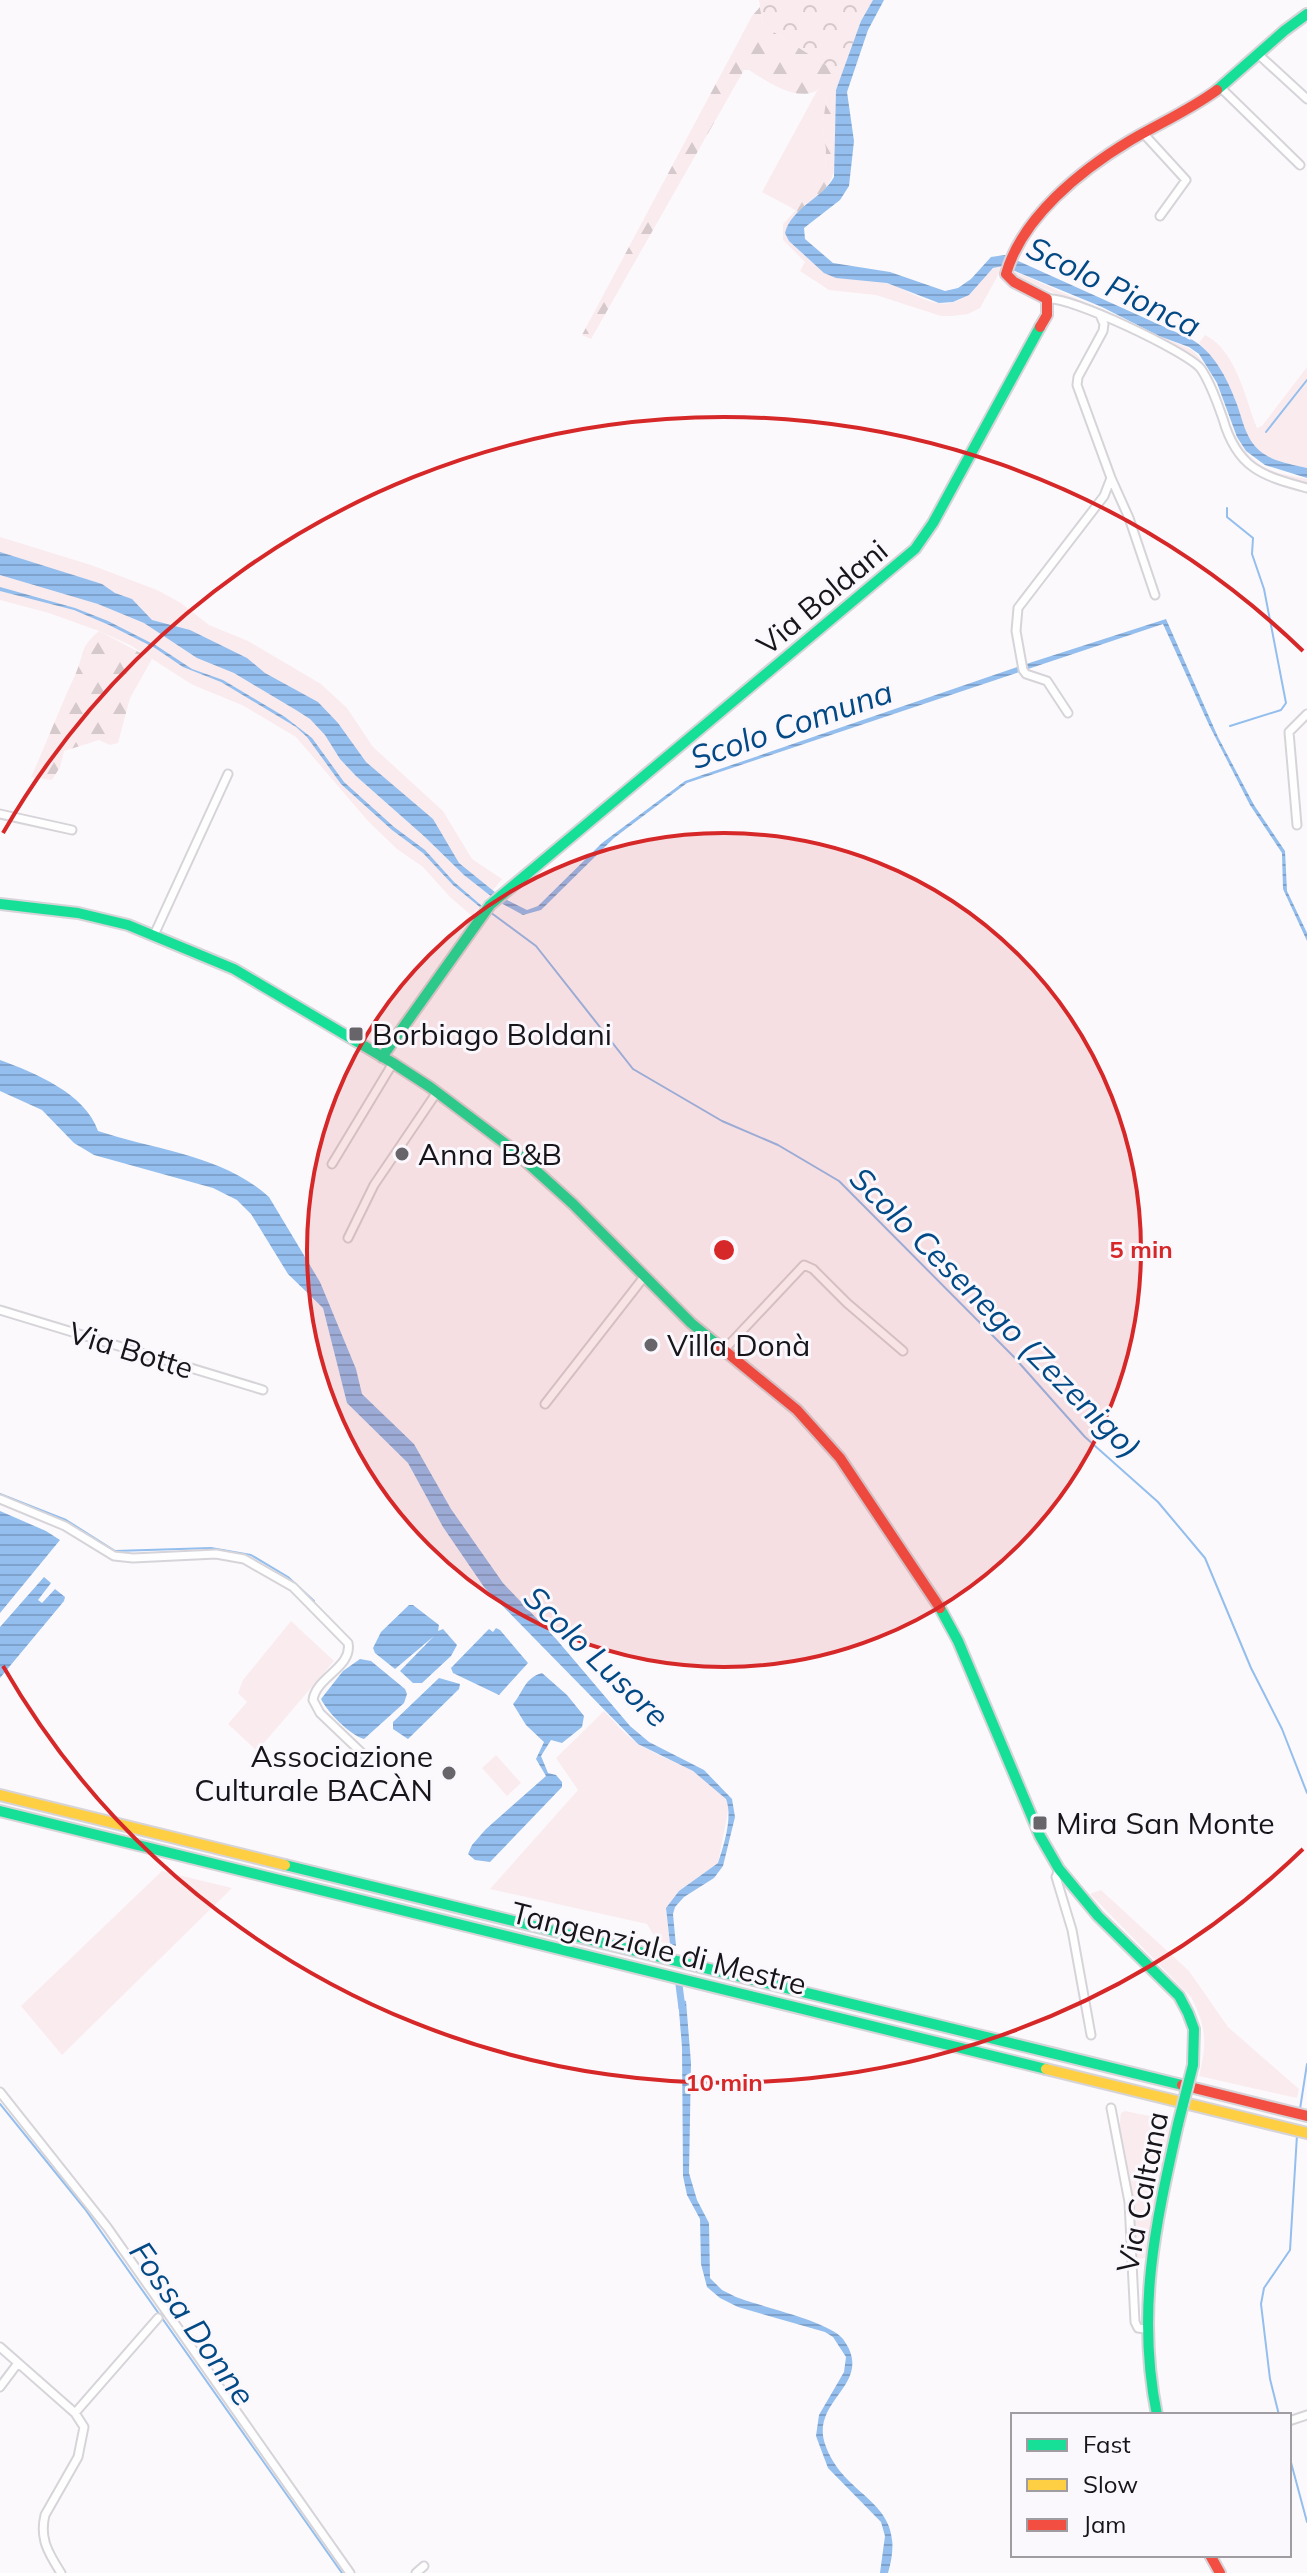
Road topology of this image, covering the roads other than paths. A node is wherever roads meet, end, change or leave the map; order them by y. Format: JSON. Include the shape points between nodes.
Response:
{"nodes":[{"id":1,"x":1307,"y":14,"type":"edge"},
{"id":2,"x":1259,"y":55,"type":"junction"},
{"id":3,"x":1221,"y":88,"type":"junction"},
{"id":4,"x":1307,"y":99,"type":"edge"},
{"id":5,"x":1143,"y":133,"type":"junction"},
{"id":6,"x":1300,"y":165,"type":"dead end"},
{"id":7,"x":1160,"y":216,"type":"dead end"},
{"id":8,"x":1047,"y":299,"type":"junction"},
{"id":9,"x":1098,"y":313,"type":"junction"},
{"id":10,"x":1111,"y":478,"type":"junction"},
{"id":11,"x":1307,"y":488,"type":"edge"},
{"id":12,"x":1155,"y":595,"type":"dead end"},
{"id":13,"x":1068,"y":713,"type":"dead end"},
{"id":14,"x":1307,"y":714,"type":"edge"},
{"id":15,"x":228,"y":774,"type":"dead end"},
{"id":16,"x":0,"y":814,"type":"edge"},
{"id":17,"x":1297,"y":825,"type":"dead end"},
{"id":18,"x":72,"y":830,"type":"dead end"},
{"id":19,"x":0,"y":904,"type":"edge"},
{"id":20,"x":154,"y":935,"type":"junction"},
{"id":21,"x":382,"y":1057,"type":"junction"},
{"id":22,"x":393,"y":1063,"type":"junction"},
{"id":23,"x":437,"y":1092,"type":"junction"},
{"id":24,"x":332,"y":1164,"type":"dead end"},
{"id":25,"x":348,"y":1238,"type":"dead end"},
{"id":26,"x":644,"y":1277,"type":"junction"},
{"id":27,"x":0,"y":1310,"type":"edge"},
{"id":28,"x":724,"y":1350,"type":"junction"},
{"id":29,"x":903,"y":1351,"type":"dead end"},
{"id":30,"x":263,"y":1390,"type":"dead end"},
{"id":31,"x":545,"y":1404,"type":"dead end"},
{"id":32,"x":0,"y":1499,"type":"edge"},
{"id":33,"x":365,"y":1756,"type":"dead end"},
{"id":34,"x":0,"y":1795,"type":"edge"},
{"id":35,"x":0,"y":1811,"type":"edge"},
{"id":36,"x":1059,"y":1869,"type":"junction"},
{"id":37,"x":1091,"y":2035,"type":"dead end"},
{"id":38,"x":0,"y":2092,"type":"edge"},
{"id":39,"x":1111,"y":2108,"type":"dead end"},
{"id":40,"x":1307,"y":2116,"type":"edge"},
{"id":41,"x":1307,"y":2133,"type":"edge"},
{"id":42,"x":162,"y":2315,"type":"junction"},
{"id":43,"x":1145,"y":2329,"type":"junction"},
{"id":44,"x":0,"y":2347,"type":"edge"},
{"id":45,"x":18,"y":2363,"type":"junction"},
{"id":46,"x":0,"y":2387,"type":"edge"},
{"id":47,"x":75,"y":2413,"type":"junction"},
{"id":48,"x":1157,"y":2413,"type":"edge"},
{"id":49,"x":424,"y":2566,"type":"dead end"},
{"id":50,"x":61,"y":2573,"type":"edge"},
{"id":51,"x":350,"y":2573,"type":"edge"},
{"id":52,"x":416,"y":2573,"type":"edge"}],
"edges":[{"from":1,"to":2,"type":"main road"},
{"from":2,"to":3,"type":"main road"},
{"from":2,"to":4,"type":"street"},
{"from":3,"to":5,"type":"main road"},
{"from":3,"to":6,"type":"street"},
{"from":5,"to":7,"type":"street","via":[[1186,180]]},
{"from":5,"to":8,"type":"main road","via":[[1042,211],[1011,256],[1007,278]]},
{"from":8,"to":9,"type":"street","via":[[1063,299]]},
{"from":8,"to":21,"type":"main road","name":"Via Boldani","via":[[1047,315],[915,549],[488,907]]},
{"from":9,"to":10,"type":"street","via":[[1103,331],[1077,385]]},
{"from":9,"to":11,"type":"street","via":[[1192,360],[1210,385],[1240,456],[1266,476]]},
{"from":10,"to":12,"type":"street"},
{"from":10,"to":13,"type":"street","via":[[1099,504],[1021,602],[1016,622],[1023,670],[1047,681]]},
{"from":14,"to":17,"type":"street","via":[[1289,732]]},
{"from":15,"to":20,"type":"street"},
{"from":16,"to":18,"type":"street"},
{"from":19,"to":20,"type":"main road","name":"Via Caltana","via":[[78,913]]},
{"from":20,"to":21,"type":"main road","name":"Via Caltana","via":[[234,969]]},
{"from":21,"to":22,"type":"main road","name":"Via Caltana"},
{"from":22,"to":23,"type":"main road","name":"Via Caltana"},
{"from":22,"to":24,"type":"street"},
{"from":23,"to":25,"type":"street","via":[[374,1185]]},
{"from":23,"to":26,"type":"main road","name":"Via Caltana","via":[[536,1169]]},
{"from":26,"to":28,"type":"main road","name":"Via Caltana"},
{"from":26,"to":31,"type":"street"},
{"from":27,"to":30,"type":"street","name":"Via Botte"},
{"from":28,"to":29,"type":"street","via":[[804,1265]]},
{"from":28,"to":36,"type":"main road","name":"Via Caltana","via":[[822,1436],[933,1595]]},
{"from":32,"to":33,"type":"street","via":[[65,1526],[114,1556],[227,1554],[293,1587],[348,1643],[345,1658],[314,1693],[314,1705]]},
{"from":34,"to":40,"type":"main road","name":"Tangenziale di Mestre"},
{"from":35,"to":41,"type":"main road","name":"Tangenziale di Mestre"},
{"from":36,"to":37,"type":"street","via":[[1056,1877],[1072,1930]]},
{"from":36,"to":43,"type":"main road","name":"Via Caltana","bridge":true,"via":[[1179,1996],[1194,2024],[1193,2065],[1156,2227]]},
{"from":38,"to":42,"type":"street","via":[[107,2227]]},
{"from":39,"to":43,"type":"street","name":"Via Caltana","via":[[1129,2202],[1134,2318],[1138,2328]]},
{"from":42,"to":47,"type":"street"},
{"from":42,"to":51,"type":"street"},
{"from":43,"to":48,"type":"main road","name":"Via Caltana"},
{"from":44,"to":45,"type":"street"},
{"from":45,"to":46,"type":"street"},
{"from":45,"to":47,"type":"street"},
{"from":47,"to":50,"type":"street","via":[[84,2427],[82,2444],[42,2526],[48,2552]]},
{"from":49,"to":52,"type":"street"}]}
